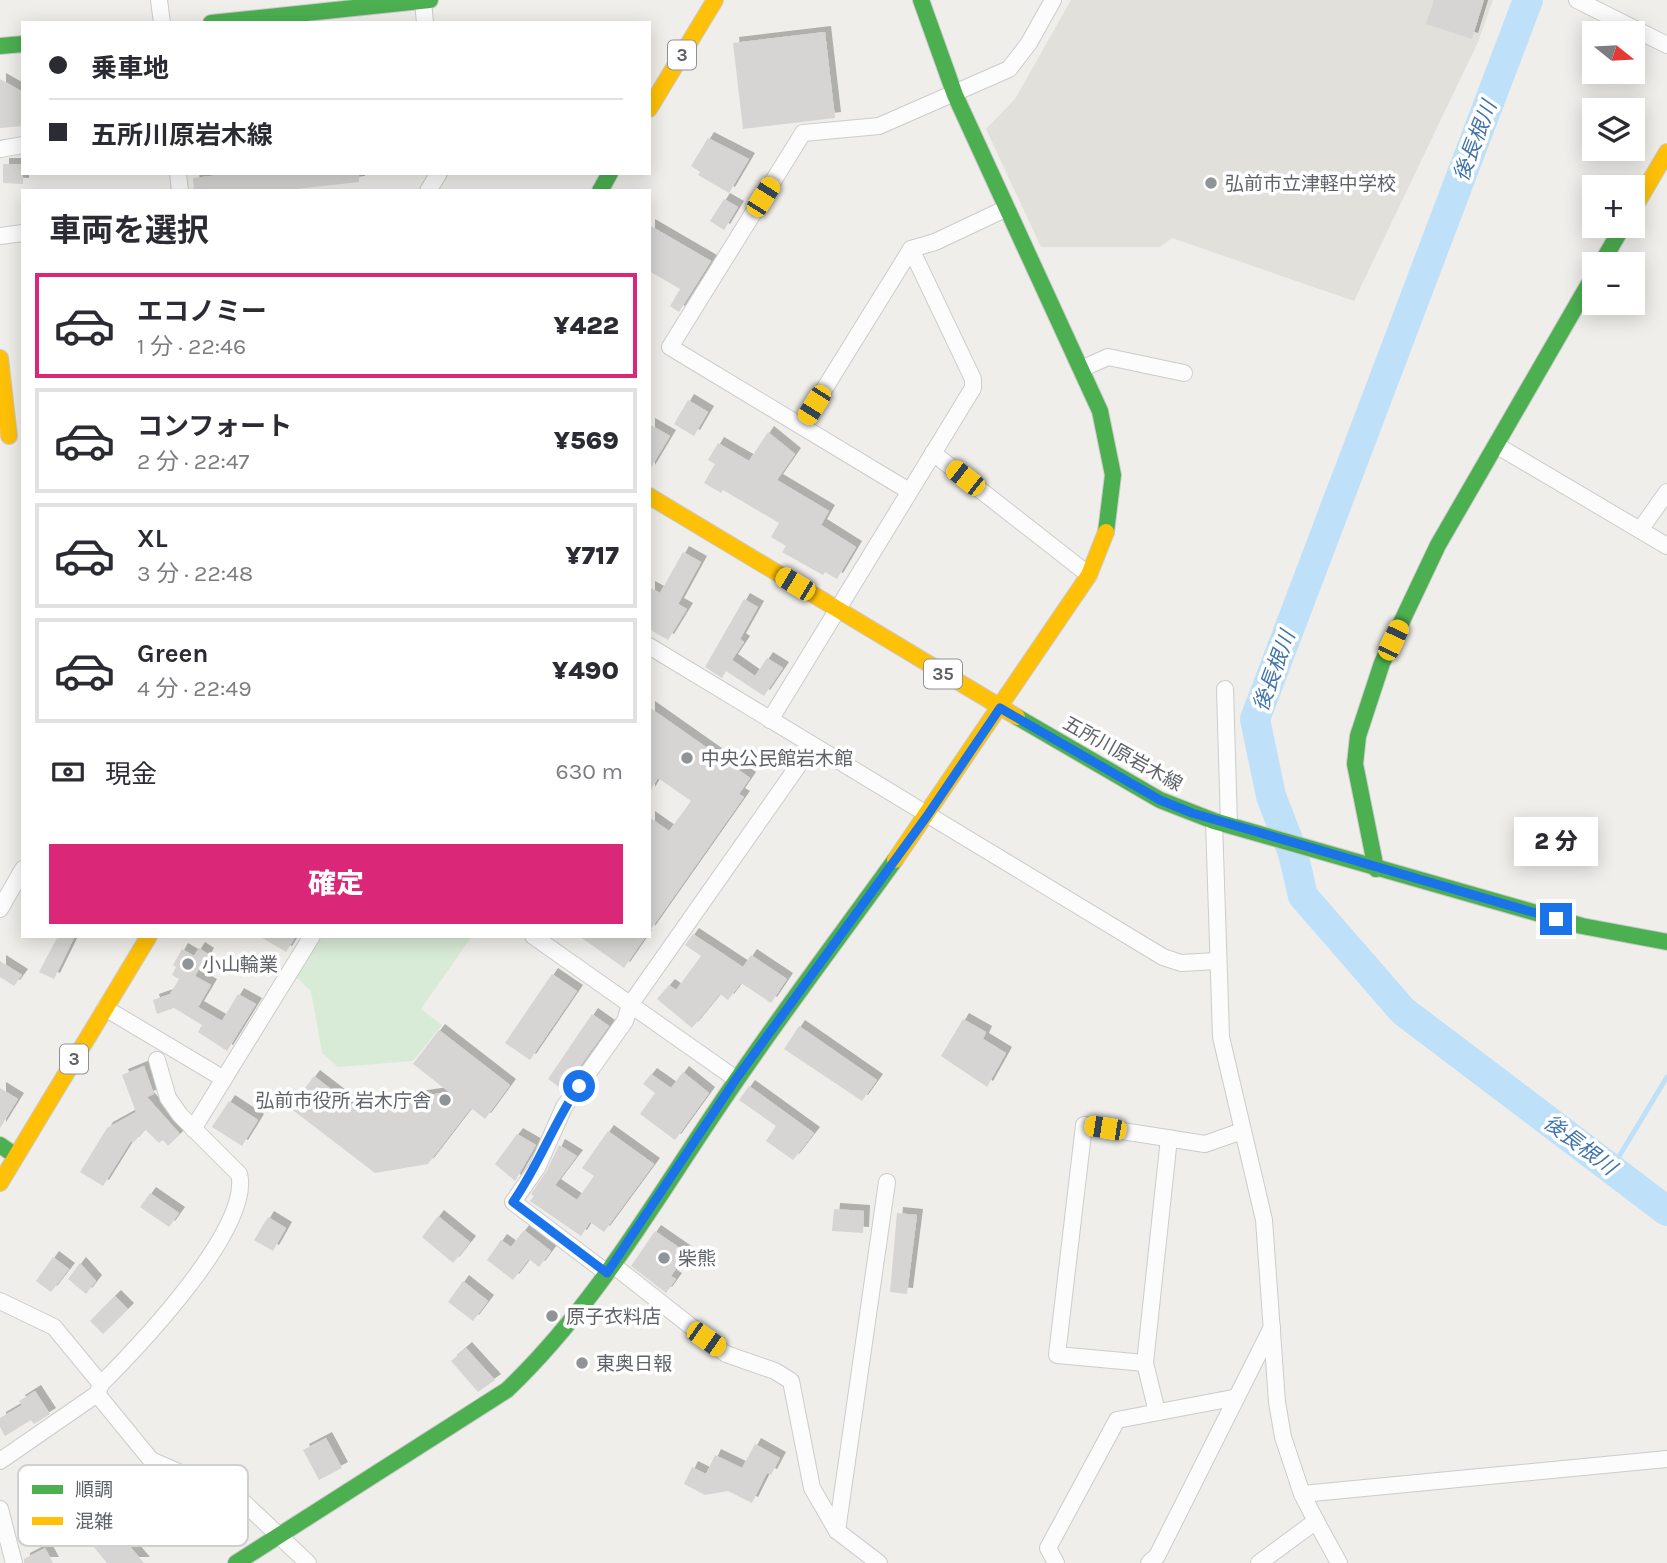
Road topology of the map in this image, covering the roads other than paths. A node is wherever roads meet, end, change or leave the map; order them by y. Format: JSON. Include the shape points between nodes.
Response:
{"nodes":[{"id":1,"x":159,"y":0,"type":"edge"},
{"id":2,"x":430,"y":0,"type":"edge"},
{"id":3,"x":715,"y":0,"type":"edge"},
{"id":4,"x":921,"y":0,"type":"edge"},
{"id":5,"x":1053,"y":0,"type":"edge"},
{"id":6,"x":423,"y":1,"type":"edge"},
{"id":7,"x":1582,"y":2,"type":"edge"},
{"id":8,"x":162,"y":21,"type":"edge"},
{"id":9,"x":230,"y":21,"type":"edge"},
{"id":10,"x":425,"y":21,"type":"edge"},
{"id":11,"x":21,"y":44,"type":"edge"},
{"id":12,"x":1667,"y":45,"type":"edge"},
{"id":13,"x":0,"y":46,"type":"edge"},
{"id":14,"x":955,"y":95,"type":"junction"},
{"id":15,"x":651,"y":106,"type":"edge"},
{"id":16,"x":21,"y":145,"type":"edge"},
{"id":17,"x":0,"y":149,"type":"edge"},
{"id":18,"x":1667,"y":152,"type":"edge"},
{"id":19,"x":1645,"y":190,"type":"edge"},
{"id":20,"x":1007,"y":208,"type":"junction"},
{"id":21,"x":21,"y":233,"type":"edge"},
{"id":22,"x":0,"y":236,"type":"edge"},
{"id":23,"x":911,"y":249,"type":"junction"},
{"id":24,"x":1582,"y":296,"type":"edge"},
{"id":25,"x":0,"y":358,"type":"edge"},
{"id":26,"x":1081,"y":369,"type":"junction"},
{"id":27,"x":1184,"y":373,"type":"dead end"},
{"id":28,"x":802,"y":425,"type":"junction"},
{"id":29,"x":10,"y":436,"type":"edge"},
{"id":30,"x":1496,"y":445,"type":"junction"},
{"id":31,"x":933,"y":453,"type":"junction"},
{"id":32,"x":909,"y":491,"type":"junction"},
{"id":33,"x":1667,"y":492,"type":"edge"},
{"id":34,"x":651,"y":497,"type":"edge"},
{"id":35,"x":1640,"y":530,"type":"junction"},
{"id":36,"x":1667,"y":546,"type":"edge"},
{"id":37,"x":1089,"y":575,"type":"junction"},
{"id":38,"x":837,"y":610,"type":"junction"},
{"id":39,"x":651,"y":647,"type":"edge"},
{"id":40,"x":1225,"y":689,"type":"dead end"},
{"id":41,"x":1000,"y":708,"type":"junction"},
{"id":42,"x":770,"y":720,"type":"junction"},
{"id":43,"x":812,"y":746,"type":"junction"},
{"id":44,"x":927,"y":816,"type":"junction"},
{"id":45,"x":1222,"y":823,"type":"junction"},
{"id":46,"x":1376,"y":869,"type":"junction"},
{"id":47,"x":21,"y":872,"type":"edge"},
{"id":48,"x":0,"y":909,"type":"edge"},
{"id":49,"x":148,"y":938,"type":"edge"},
{"id":50,"x":311,"y":938,"type":"edge"},
{"id":51,"x":536,"y":938,"type":"edge"},
{"id":52,"x":1667,"y":942,"type":"edge"},
{"id":53,"x":1217,"y":961,"type":"junction"},
{"id":54,"x":630,"y":1005,"type":"junction"},
{"id":55,"x":105,"y":1008,"type":"junction"},
{"id":56,"x":157,"y":1060,"type":"dead end"},
{"id":57,"x":224,"y":1079,"type":"junction"},
{"id":58,"x":736,"y":1079,"type":"junction"},
{"id":59,"x":193,"y":1129,"type":"junction"},
{"id":60,"x":1242,"y":1131,"type":"junction"},
{"id":61,"x":1169,"y":1138,"type":"junction"},
{"id":62,"x":0,"y":1145,"type":"edge"},
{"id":63,"x":16,"y":1156,"type":"junction"},
{"id":64,"x":0,"y":1182,"type":"edge"},
{"id":65,"x":887,"y":1182,"type":"dead end"},
{"id":66,"x":610,"y":1269,"type":"junction"},
{"id":67,"x":0,"y":1301,"type":"edge"},
{"id":68,"x":1272,"y":1327,"type":"junction"},
{"id":69,"x":1145,"y":1363,"type":"junction"},
{"id":70,"x":99,"y":1389,"type":"junction"},
{"id":71,"x":1233,"y":1398,"type":"junction"},
{"id":72,"x":1157,"y":1412,"type":"junction"},
{"id":73,"x":1667,"y":1459,"type":"edge"},
{"id":74,"x":0,"y":1461,"type":"edge"},
{"id":75,"x":162,"y":1465,"type":"edge"},
{"id":76,"x":1302,"y":1494,"type":"junction"},
{"id":77,"x":248,"y":1507,"type":"edge"},
{"id":78,"x":0,"y":1508,"type":"edge"},
{"id":79,"x":1316,"y":1521,"type":"junction"},
{"id":80,"x":837,"y":1531,"type":"junction"},
{"id":81,"x":278,"y":1537,"type":"junction"},
{"id":82,"x":14,"y":1563,"type":"edge"},
{"id":83,"x":236,"y":1563,"type":"edge"},
{"id":84,"x":308,"y":1563,"type":"edge"},
{"id":85,"x":878,"y":1563,"type":"edge"},
{"id":86,"x":1056,"y":1563,"type":"edge"},
{"id":87,"x":1149,"y":1563,"type":"edge"},
{"id":88,"x":1259,"y":1563,"type":"edge"},
{"id":89,"x":1339,"y":1563,"type":"edge"}],
"edges":[{"from":1,"to":8,"type":"street"},
{"from":2,"to":6,"type":"street"},
{"from":3,"to":15,"type":"street","number":"3"},
{"from":4,"to":14,"type":"street"},
{"from":5,"to":14,"type":"street","via":[[1009,69]]},
{"from":6,"to":9,"type":"street"},
{"from":6,"to":10,"type":"street"},
{"from":7,"to":12,"type":"street"},
{"from":11,"to":13,"type":"street"},
{"from":14,"to":20,"type":"street"},
{"from":14,"to":28,"type":"street","via":[[879,125],[803,133],[670,347]]},
{"from":16,"to":17,"type":"street"},
{"from":18,"to":19,"type":"street"},
{"from":20,"to":23,"type":"street"},
{"from":20,"to":26,"type":"street"},
{"from":21,"to":22,"type":"street"},
{"from":23,"to":28,"type":"street"},
{"from":23,"to":31,"type":"street","via":[[973,379],[973,388]]},
{"from":24,"to":30,"type":"street"},
{"from":25,"to":29,"type":"street"},
{"from":26,"to":27,"type":"street","via":[[1108,357]]},
{"from":26,"to":37,"type":"street","via":[[1109,440],[1115,490],[1104,543]]},
{"from":28,"to":32,"type":"street"},
{"from":30,"to":35,"type":"street"},
{"from":30,"to":46,"type":"street","via":[[1438,545],[1381,663],[1358,736],[1355,764]]},
{"from":31,"to":32,"type":"street"},
{"from":31,"to":37,"type":"street"},
{"from":32,"to":38,"type":"street"},
{"from":33,"to":35,"type":"street"},
{"from":34,"to":38,"type":"street","name":"五所川原岩木線","number":"35"},
{"from":35,"to":36,"type":"street"},
{"from":37,"to":41,"type":"street"},
{"from":38,"to":41,"type":"street","name":"五所川原岩木線","number":"35"},
{"from":38,"to":42,"type":"street"},
{"from":39,"to":42,"type":"street"},
{"from":40,"to":45,"type":"street"},
{"from":41,"to":44,"type":"street"},
{"from":41,"to":45,"type":"street","name":"五所川原岩木線","number":"35","via":[[1160,800]]},
{"from":42,"to":43,"type":"street"},
{"from":43,"to":44,"type":"street"},
{"from":43,"to":54,"type":"street"},
{"from":44,"to":53,"type":"street","via":[[1163,957],[1181,963]]},
{"from":44,"to":58,"type":"street"},
{"from":45,"to":46,"type":"street","name":"五所川原岩木線","number":"35"},
{"from":45,"to":53,"type":"street"},
{"from":46,"to":52,"type":"street","name":"五所川原岩木線","number":"35","via":[[1582,926]]},
{"from":47,"to":48,"type":"street"},
{"from":49,"to":55,"type":"street","number":"3"},
{"from":50,"to":57,"type":"street"},
{"from":51,"to":54,"type":"street"},
{"from":53,"to":60,"type":"street","via":[[1220,1037]]},
{"from":54,"to":58,"type":"street"},
{"from":54,"to":66,"type":"street","via":[[625,1021],[564,1107],[537,1168],[513,1202]]},
{"from":55,"to":57,"type":"street"},
{"from":55,"to":63,"type":"street","number":"3"},
{"from":56,"to":59,"type":"street","via":[[168,1098]]},
{"from":57,"to":59,"type":"street"},
{"from":58,"to":66,"type":"street"},
{"from":59,"to":70,"type":"street","via":[[239,1174],[239,1198],[207,1260],[150,1335]]},
{"from":60,"to":61,"type":"street","via":[[1205,1144]]},
{"from":60,"to":68,"type":"street","via":[[1264,1220]]},
{"from":61,"to":69,"type":"street"},
{"from":61,"to":69,"type":"street","via":[[1084,1125],[1057,1355]]},
{"from":62,"to":63,"type":"street"},
{"from":63,"to":64,"type":"street","number":"3"},
{"from":65,"to":80,"type":"street"},
{"from":66,"to":80,"type":"street","via":[[726,1353],[791,1381],[812,1488]]},
{"from":66,"to":81,"type":"street","via":[[561,1335],[507,1390]]},
{"from":67,"to":70,"type":"street","via":[[54,1327]]},
{"from":68,"to":71,"type":"street"},
{"from":68,"to":76,"type":"street","via":[[1283,1437]]},
{"from":69,"to":72,"type":"street"},
{"from":70,"to":74,"type":"street"},
{"from":70,"to":75,"type":"street","via":[[151,1460]]},
{"from":71,"to":72,"type":"street"},
{"from":71,"to":87,"type":"street","via":[[1157,1556]]},
{"from":72,"to":86,"type":"street","via":[[1117,1420],[1048,1548]]},
{"from":73,"to":76,"type":"street"},
{"from":76,"to":79,"type":"street"},
{"from":77,"to":81,"type":"street"},
{"from":78,"to":82,"type":"street"},
{"from":79,"to":88,"type":"street"},
{"from":79,"to":89,"type":"street"},
{"from":80,"to":85,"type":"street"},
{"from":81,"to":83,"type":"street"},
{"from":81,"to":84,"type":"street"}]}
